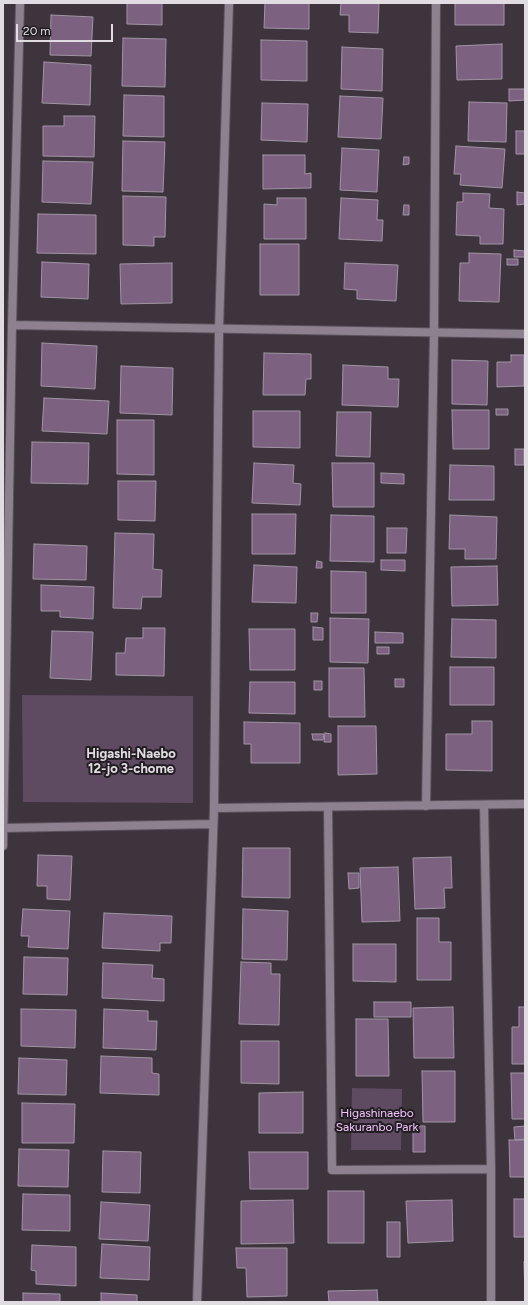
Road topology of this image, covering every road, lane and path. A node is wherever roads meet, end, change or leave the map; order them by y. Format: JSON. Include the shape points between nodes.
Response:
{"nodes":[{"id":1,"x":20,"y":3,"type":"edge"},
{"id":2,"x":229,"y":3,"type":"edge"},
{"id":3,"x":436,"y":3,"type":"edge"},
{"id":4,"x":12,"y":325,"type":"junction"},
{"id":5,"x":219,"y":329,"type":"junction"},
{"id":6,"x":434,"y":332,"type":"junction"},
{"id":7,"x":525,"y":334,"type":"edge"},
{"id":8,"x":525,"y":804,"type":"edge"},
{"id":9,"x":484,"y":805,"type":"junction"},
{"id":10,"x":426,"y":806,"type":"junction"},
{"id":11,"x":328,"y":807,"type":"junction"},
{"id":12,"x":214,"y":808,"type":"junction"},
{"id":13,"x":214,"y":824,"type":"junction"},
{"id":14,"x":3,"y":828,"type":"edge"},
{"id":15,"x":3,"y":846,"type":"edge"},
{"id":16,"x":491,"y":1169,"type":"junction"},
{"id":17,"x":197,"y":1302,"type":"edge"},
{"id":18,"x":491,"y":1302,"type":"edge"}],
"edges":[{"from":1,"to":4,"type":"street"},
{"from":2,"to":5,"type":"street"},
{"from":3,"to":6,"type":"street"},
{"from":4,"to":5,"type":"street"},
{"from":4,"to":14,"type":"street"},
{"from":5,"to":6,"type":"street"},
{"from":5,"to":12,"type":"street"},
{"from":6,"to":7,"type":"street"},
{"from":6,"to":10,"type":"street"},
{"from":8,"to":9,"type":"street"},
{"from":9,"to":10,"type":"street"},
{"from":9,"to":16,"type":"street"},
{"from":10,"to":11,"type":"street"},
{"from":11,"to":12,"type":"street"},
{"from":11,"to":16,"type":"street","via":[[332,1170]]},
{"from":12,"to":13,"type":"street"},
{"from":13,"to":14,"type":"street"},
{"from":13,"to":17,"type":"street"},
{"from":14,"to":15,"type":"street"},
{"from":16,"to":18,"type":"street"}]}
